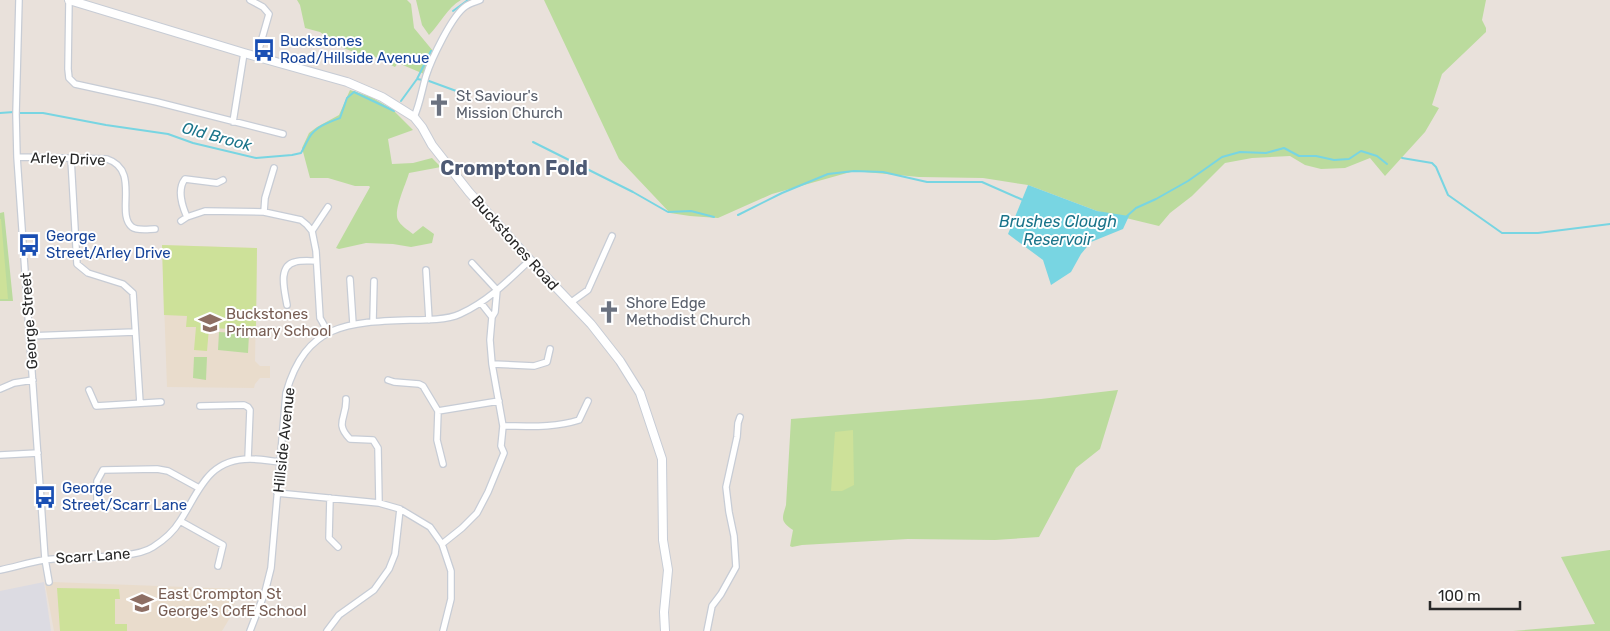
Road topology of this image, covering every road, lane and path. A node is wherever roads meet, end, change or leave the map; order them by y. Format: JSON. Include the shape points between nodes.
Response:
{"nodes":[{"id":1,"x":19,"y":0,"type":"edge"},
{"id":2,"x":69,"y":0,"type":"edge"},
{"id":3,"x":250,"y":0,"type":"edge"},
{"id":4,"x":480,"y":0,"type":"edge"},
{"id":5,"x":244,"y":53,"type":"junction"},
{"id":6,"x":258,"y":56,"type":"junction"},
{"id":7,"x":414,"y":117,"type":"junction"},
{"id":8,"x":233,"y":122,"type":"junction"},
{"id":9,"x":283,"y":134,"type":"dead end"},
{"id":10,"x":17,"y":158,"type":"junction"},
{"id":11,"x":70,"y":159,"type":"junction"},
{"id":12,"x":274,"y":168,"type":"dead end"},
{"id":13,"x":223,"y":180,"type":"dead end"},
{"id":14,"x":328,"y":207,"type":"dead end"},
{"id":15,"x":264,"y":212,"type":"junction"},
{"id":16,"x":155,"y":229,"type":"dead end"},
{"id":17,"x":312,"y":231,"type":"junction"},
{"id":18,"x":612,"y":236,"type":"dead end"},
{"id":19,"x":530,"y":260,"type":"junction"},
{"id":20,"x":316,"y":261,"type":"junction"},
{"id":21,"x":472,"y":263,"type":"dead end"},
{"id":22,"x":426,"y":270,"type":"dead end"},
{"id":23,"x":350,"y":279,"type":"dead end"},
{"id":24,"x":374,"y":281,"type":"dead end"},
{"id":25,"x":497,"y":290,"type":"junction"},
{"id":26,"x":481,"y":302,"type":"junction"},
{"id":27,"x":570,"y":303,"type":"junction"},
{"id":28,"x":287,"y":305,"type":"dead end"},
{"id":29,"x":492,"y":317,"type":"junction"},
{"id":30,"x":429,"y":320,"type":"junction"},
{"id":31,"x":373,"y":321,"type":"junction"},
{"id":32,"x":352,"y":324,"type":"junction"},
{"id":33,"x":135,"y":332,"type":"junction"},
{"id":34,"x":328,"y":332,"type":"junction"},
{"id":35,"x":29,"y":336,"type":"junction"},
{"id":36,"x":550,"y":349,"type":"dead end"},
{"id":37,"x":492,"y":364,"type":"junction"},
{"id":38,"x":33,"y":380,"type":"junction"},
{"id":39,"x":388,"y":380,"type":"dead end"},
{"id":40,"x":0,"y":389,"type":"edge"},
{"id":41,"x":89,"y":390,"type":"dead end"},
{"id":42,"x":346,"y":399,"type":"dead end"},
{"id":43,"x":499,"y":401,"type":"junction"},
{"id":44,"x":588,"y":401,"type":"dead end"},
{"id":45,"x":161,"y":402,"type":"dead end"},
{"id":46,"x":140,"y":403,"type":"junction"},
{"id":47,"x":200,"y":406,"type":"dead end"},
{"id":48,"x":438,"y":411,"type":"junction"},
{"id":49,"x":740,"y":417,"type":"dead end"},
{"id":50,"x":503,"y":426,"type":"junction"},
{"id":51,"x":38,"y":452,"type":"junction"},
{"id":52,"x":0,"y":455,"type":"edge"},
{"id":53,"x":248,"y":459,"type":"junction"},
{"id":54,"x":280,"y":462,"type":"junction"},
{"id":55,"x":443,"y":464,"type":"dead end"},
{"id":56,"x":199,"y":488,"type":"junction"},
{"id":57,"x":277,"y":493,"type":"junction"},
{"id":58,"x":330,"y":498,"type":"junction"},
{"id":59,"x":379,"y":503,"type":"junction"},
{"id":60,"x":112,"y":505,"type":"dead end"},
{"id":61,"x":400,"y":509,"type":"junction"},
{"id":62,"x":180,"y":521,"type":"junction"},
{"id":63,"x":442,"y":544,"type":"junction"},
{"id":64,"x":338,"y":547,"type":"dead end"},
{"id":65,"x":44,"y":560,"type":"junction"},
{"id":66,"x":218,"y":566,"type":"dead end"},
{"id":67,"x":0,"y":570,"type":"edge"},
{"id":68,"x":49,"y":582,"type":"dead end"},
{"id":69,"x":250,"y":631,"type":"edge"},
{"id":70,"x":327,"y":631,"type":"edge"},
{"id":71,"x":443,"y":631,"type":"edge"},
{"id":72,"x":665,"y":631,"type":"edge"},
{"id":73,"x":707,"y":631,"type":"edge"}],
"edges":[{"from":1,"to":10,"type":"street","name":"George Street"},
{"from":2,"to":5,"type":"main road","name":"Buckstones Road"},
{"from":2,"to":8,"type":"street","via":[[68,69],[69,78],[75,84]]},
{"from":3,"to":6,"type":"street","via":[[269,14]]},
{"from":4,"to":7,"type":"street","via":[[460,11],[436,50]]},
{"from":5,"to":6,"type":"main road","name":"Buckstones Road"},
{"from":5,"to":8,"type":"street"},
{"from":6,"to":7,"type":"main road","name":"Buckstones Road","via":[[366,89]]},
{"from":7,"to":19,"type":"main road","name":"Buckstones Road","via":[[469,192]]},
{"from":8,"to":9,"type":"street"},
{"from":10,"to":11,"type":"street","name":"Arley Drive"},
{"from":10,"to":35,"type":"street","name":"George Street"},
{"from":11,"to":16,"type":"street","name":"Arley Drive","via":[[107,159],[116,163],[124,175],[130,225]]},
{"from":11,"to":33,"type":"street","via":[[77,264],[88,273],[123,284],[133,293]]},
{"from":12,"to":15,"type":"street"},
{"from":13,"to":15,"type":"street","via":[[216,183],[185,179],[181,201],[184,219],[205,210]]},
{"from":14,"to":17,"type":"street"},
{"from":15,"to":17,"type":"street","via":[[301,220]]},
{"from":17,"to":20,"type":"street"},
{"from":18,"to":27,"type":"street","via":[[588,290]]},
{"from":19,"to":25,"type":"street","name":"Hillside Avenue"},
{"from":19,"to":27,"type":"main road","name":"Buckstones Road"},
{"from":20,"to":28,"type":"street","via":[[293,262],[287,267],[284,278]]},
{"from":20,"to":34,"type":"street","via":[[320,318]]},
{"from":21,"to":25,"type":"street"},
{"from":22,"to":30,"type":"street"},
{"from":23,"to":32,"type":"street"},
{"from":24,"to":31,"type":"street"},
{"from":25,"to":26,"type":"street","name":"Hillside Avenue"},
{"from":25,"to":29,"type":"street"},
{"from":26,"to":29,"type":"street"},
{"from":26,"to":30,"type":"street","name":"Hillside Avenue","via":[[459,315]]},
{"from":27,"to":72,"type":"main road","name":"Buckstones Road","via":[[591,324],[630,375],[640,393],[660,451],[662,540],[668,570]]},
{"from":29,"to":37,"type":"street"},
{"from":30,"to":31,"type":"street","name":"Hillside Avenue"},
{"from":31,"to":32,"type":"street","name":"Hillside Avenue"},
{"from":32,"to":34,"type":"street","name":"Hillside Avenue"},
{"from":33,"to":35,"type":"street"},
{"from":33,"to":46,"type":"street"},
{"from":34,"to":54,"type":"street","name":"Hillside Avenue","via":[[303,355],[291,376],[285,402]]},
{"from":35,"to":38,"type":"street","name":"George Street"},
{"from":36,"to":37,"type":"street","via":[[546,362],[534,366]]},
{"from":37,"to":43,"type":"street"},
{"from":38,"to":40,"type":"street"},
{"from":38,"to":51,"type":"street","name":"George Street"},
{"from":39,"to":48,"type":"street","via":[[424,386]]},
{"from":41,"to":46,"type":"street","via":[[96,406]]},
{"from":42,"to":59,"type":"street","via":[[342,432],[350,439],[372,440],[378,448]]},
{"from":43,"to":48,"type":"street"},
{"from":43,"to":50,"type":"street"},
{"from":44,"to":50,"type":"street","via":[[578,420],[567,424]]},
{"from":45,"to":46,"type":"street"},
{"from":47,"to":53,"type":"street","via":[[210,409],[248,407]]},
{"from":48,"to":55,"type":"street","via":[[437,440]]},
{"from":49,"to":73,"type":"street","via":[[726,487],[736,566],[712,606]]},
{"from":50,"to":63,"type":"street","via":[[504,453],[486,497],[477,513]]},
{"from":51,"to":52,"type":"street"},
{"from":51,"to":65,"type":"street","name":"George Street"},
{"from":53,"to":54,"type":"street","name":"Scarr Lane"},
{"from":53,"to":56,"type":"street","name":"Scarr Lane","via":[[218,468]]},
{"from":54,"to":57,"type":"street","name":"Hillside Avenue"},
{"from":56,"to":60,"type":"street","via":[[168,471],[103,470],[97,481],[97,505]]},
{"from":56,"to":62,"type":"street","name":"Scarr Lane"},
{"from":57,"to":58,"type":"street"},
{"from":57,"to":69,"type":"street","name":"Hillside Avenue","via":[[271,568]]},
{"from":58,"to":59,"type":"street"},
{"from":58,"to":64,"type":"street","via":[[329,538]]},
{"from":59,"to":61,"type":"street"},
{"from":61,"to":63,"type":"street","via":[[430,527]]},
{"from":61,"to":70,"type":"street","via":[[395,554],[389,569],[374,590],[339,615]]},
{"from":62,"to":65,"type":"street","name":"Scarr Lane","via":[[152,548],[134,554]]},
{"from":62,"to":66,"type":"street","via":[[223,545]]},
{"from":63,"to":71,"type":"street","via":[[451,571],[451,599]]},
{"from":65,"to":67,"type":"street","name":"Scarr Lane"},
{"from":65,"to":68,"type":"street","name":"George Street"}]}
